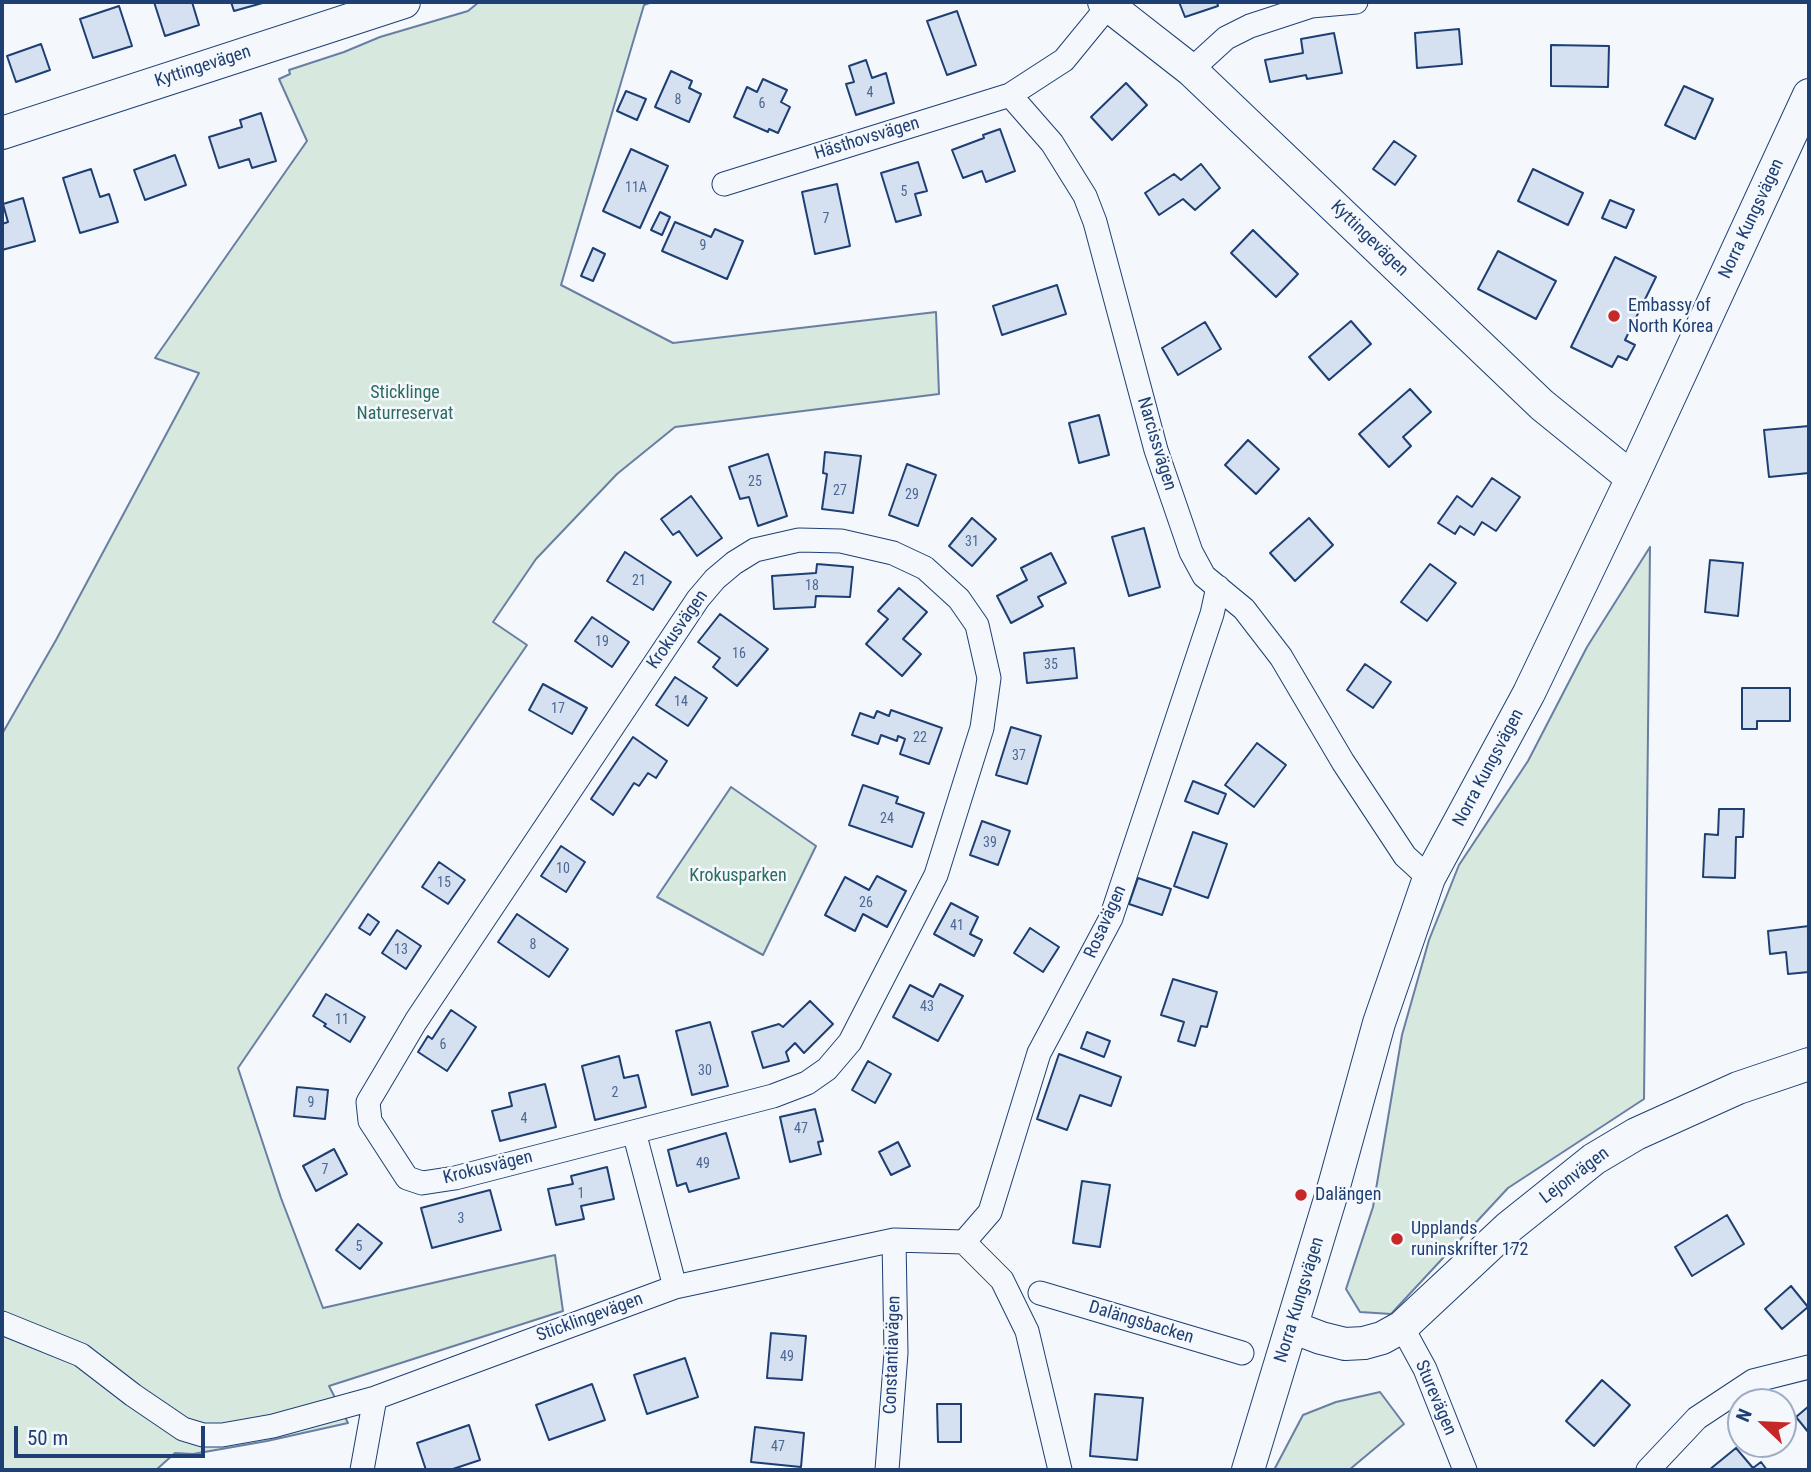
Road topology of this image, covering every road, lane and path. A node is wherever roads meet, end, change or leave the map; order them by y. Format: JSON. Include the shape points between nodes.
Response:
{"nodes":[{"id":1,"x":404,"y":2,"type":"edge"},
{"id":2,"x":1356,"y":2,"type":"edge"},
{"id":3,"x":1107,"y":3,"type":"edge"},
{"id":4,"x":1191,"y":71,"type":"junction"},
{"id":5,"x":1010,"y":95,"type":"junction"},
{"id":6,"x":1809,"y":96,"type":"edge"},
{"id":7,"x":2,"y":133,"type":"edge"},
{"id":8,"x":724,"y":184,"type":"dead end"},
{"id":9,"x":1632,"y":478,"type":"junction"},
{"id":10,"x":1217,"y":587,"type":"junction"},
{"id":11,"x":1429,"y":878,"type":"junction"},
{"id":12,"x":1809,"y":1064,"type":"edge"},
{"id":13,"x":634,"y":1132,"type":"junction"},
{"id":14,"x":894,"y":1240,"type":"junction"},
{"id":15,"x":964,"y":1242,"type":"junction"},
{"id":16,"x":675,"y":1287,"type":"junction"},
{"id":17,"x":1040,"y":1293,"type":"dead end"},
{"id":18,"x":2,"y":1323,"type":"edge"},
{"id":19,"x":1292,"y":1327,"type":"junction"},
{"id":20,"x":1402,"y":1327,"type":"junction"},
{"id":21,"x":1241,"y":1353,"type":"dead end"},
{"id":22,"x":1809,"y":1367,"type":"edge"},
{"id":23,"x":375,"y":1398,"type":"junction"},
{"id":24,"x":362,"y":1470,"type":"edge"},
{"id":25,"x":887,"y":1470,"type":"edge"},
{"id":26,"x":1060,"y":1470,"type":"edge"},
{"id":27,"x":1248,"y":1470,"type":"edge"},
{"id":28,"x":1465,"y":1470,"type":"edge"},
{"id":29,"x":1648,"y":1470,"type":"edge"}],
"edges":[{"from":1,"to":7,"type":"street","name":"Kyttingevägen"},
{"from":2,"to":4,"type":"street","via":[[1311,6],[1250,26],[1226,38]]},
{"from":3,"to":4,"type":"street","name":"Kyttingevägen"},
{"from":3,"to":5,"type":"street","via":[[1065,60]]},
{"from":4,"to":9,"type":"street","name":"Kyttingevägen","via":[[1542,404]]},
{"from":5,"to":8,"type":"street","name":"Hästhovsvägen"},
{"from":5,"to":10,"type":"street","name":"Narcissvägen","via":[[1052,143],[1085,196],[1165,475],[1191,552]]},
{"from":6,"to":9,"type":"street","name":"Norra Kungsvägen"},
{"from":9,"to":11,"type":"street","name":"Norra Kungsvägen","via":[[1529,693]]},
{"from":10,"to":11,"type":"street","name":"Narcissvägen","via":[[1244,609],[1282,657],[1405,856]]},
{"from":10,"to":15,"type":"street","name":"Rosavägen","via":[[1208,627],[1111,918],[1039,1054],[990,1212]]},
{"from":11,"to":19,"type":"street","name":"Norra Kungsvägen","via":[[1379,1023]]},
{"from":12,"to":20,"type":"street","name":"Lejonvägen","via":[[1727,1093],[1636,1134],[1594,1159],[1509,1227]]},
{"from":13,"to":13,"type":"street","name":"Krokusvägen","via":[[422,1183],[407,1178],[399,1167],[370,1121],[368,1102],[415,1021],[715,579],[755,550],[799,540],[841,541],[894,553],[925,568],[959,599],[977,625],[989,678],[982,728],[936,875],[850,1042],[827,1069],[807,1083],[773,1096]]},
{"from":13,"to":16,"type":"street"},
{"from":14,"to":15,"type":"street","name":"Sticklingevägen"},
{"from":14,"to":16,"type":"street","name":"Sticklingevägen"},
{"from":14,"to":25,"type":"street","name":"Constantiavägen","via":[[896,1353]]},
{"from":15,"to":26,"type":"street","via":[[1002,1280],[1027,1331]]},
{"from":16,"to":23,"type":"street","name":"Sticklingevägen"},
{"from":17,"to":21,"type":"street","name":"Dalängsbacken"},
{"from":18,"to":23,"type":"street","name":"Sticklingevägen","via":[[81,1355],[165,1418],[203,1435],[243,1433]]},
{"from":19,"to":20,"type":"street","name":"Lejonvägen","via":[[1345,1343],[1373,1340]]},
{"from":19,"to":27,"type":"street","name":"Norra Kungsvägen"},
{"from":20,"to":28,"type":"street","name":"Sturevägen","via":[[1425,1369]]},
{"from":22,"to":29,"type":"street","via":[[1754,1381],[1697,1418]]},
{"from":23,"to":24,"type":"street"}]}
